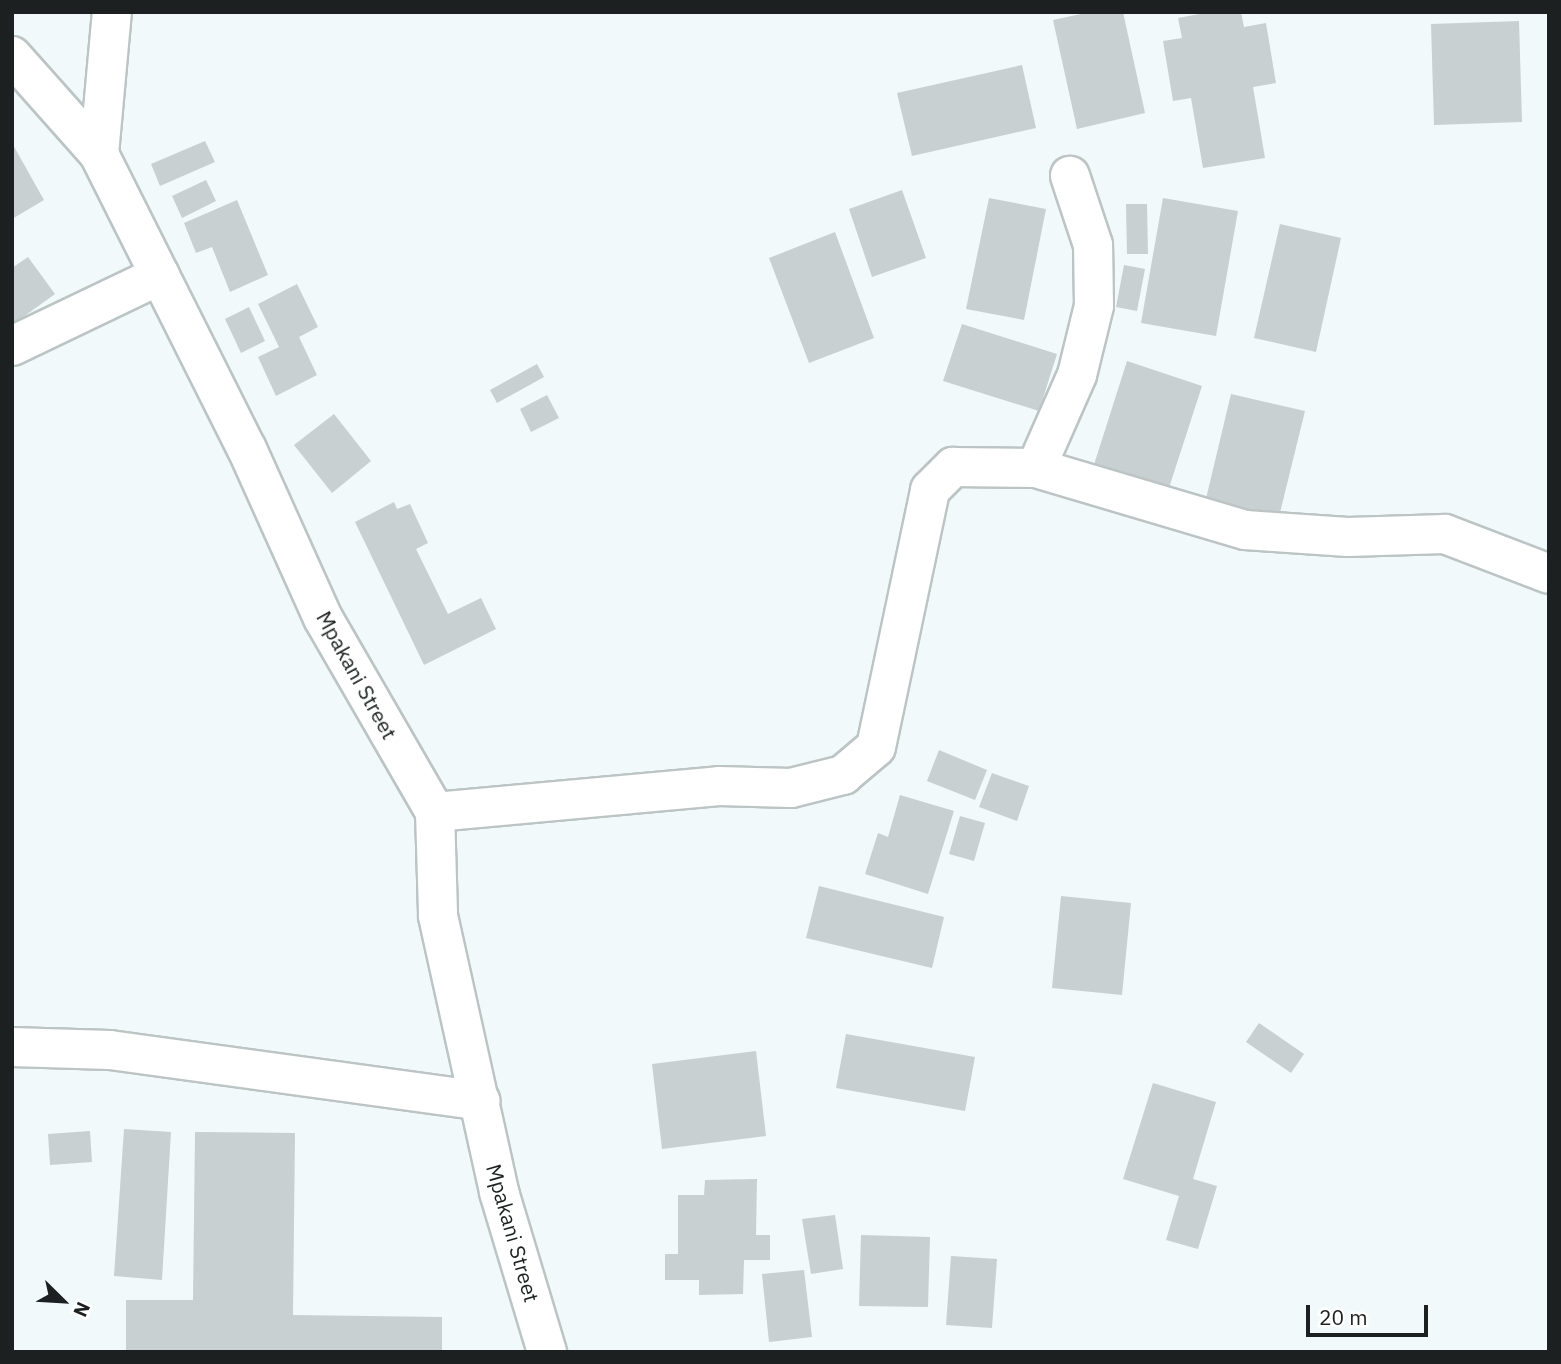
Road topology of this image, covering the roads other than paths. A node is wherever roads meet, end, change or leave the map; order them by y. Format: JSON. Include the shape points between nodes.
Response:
{"nodes":[{"id":1,"x":112,"y":12,"type":"edge"},
{"id":2,"x":12,"y":56,"type":"edge"},
{"id":3,"x":99,"y":154,"type":"junction"},
{"id":4,"x":1070,"y":176,"type":"dead end"},
{"id":5,"x":160,"y":275,"type":"junction"},
{"id":6,"x":12,"y":346,"type":"edge"},
{"id":7,"x":1036,"y":468,"type":"junction"},
{"id":8,"x":1549,"y":574,"type":"edge"},
{"id":9,"x":435,"y":812,"type":"junction"},
{"id":10,"x":12,"y":1047,"type":"edge"},
{"id":11,"x":481,"y":1101,"type":"junction"},
{"id":12,"x":547,"y":1352,"type":"edge"}],
"edges":[{"from":1,"to":3,"type":"street"},
{"from":2,"to":3,"type":"street","name":"Mpakani Street"},
{"from":3,"to":5,"type":"street","name":"Mpakani Street"},
{"from":4,"to":7,"type":"street","via":[[1093,245],[1094,306],[1077,375]]},
{"from":5,"to":6,"type":"street"},
{"from":5,"to":9,"type":"street","name":"Mpakani Street","via":[[323,618]]},
{"from":7,"to":8,"type":"street","via":[[1245,530],[1348,537],[1444,534]]},
{"from":7,"to":9,"type":"street","via":[[953,467],[930,490],[876,747],[843,775],[792,788],[719,786]]},
{"from":9,"to":11,"type":"street","name":"Mpakani Street","via":[[439,916]]},
{"from":10,"to":11,"type":"street","via":[[110,1050]]},
{"from":11,"to":12,"type":"street","name":"Mpakani Street","via":[[499,1192]]}]}
